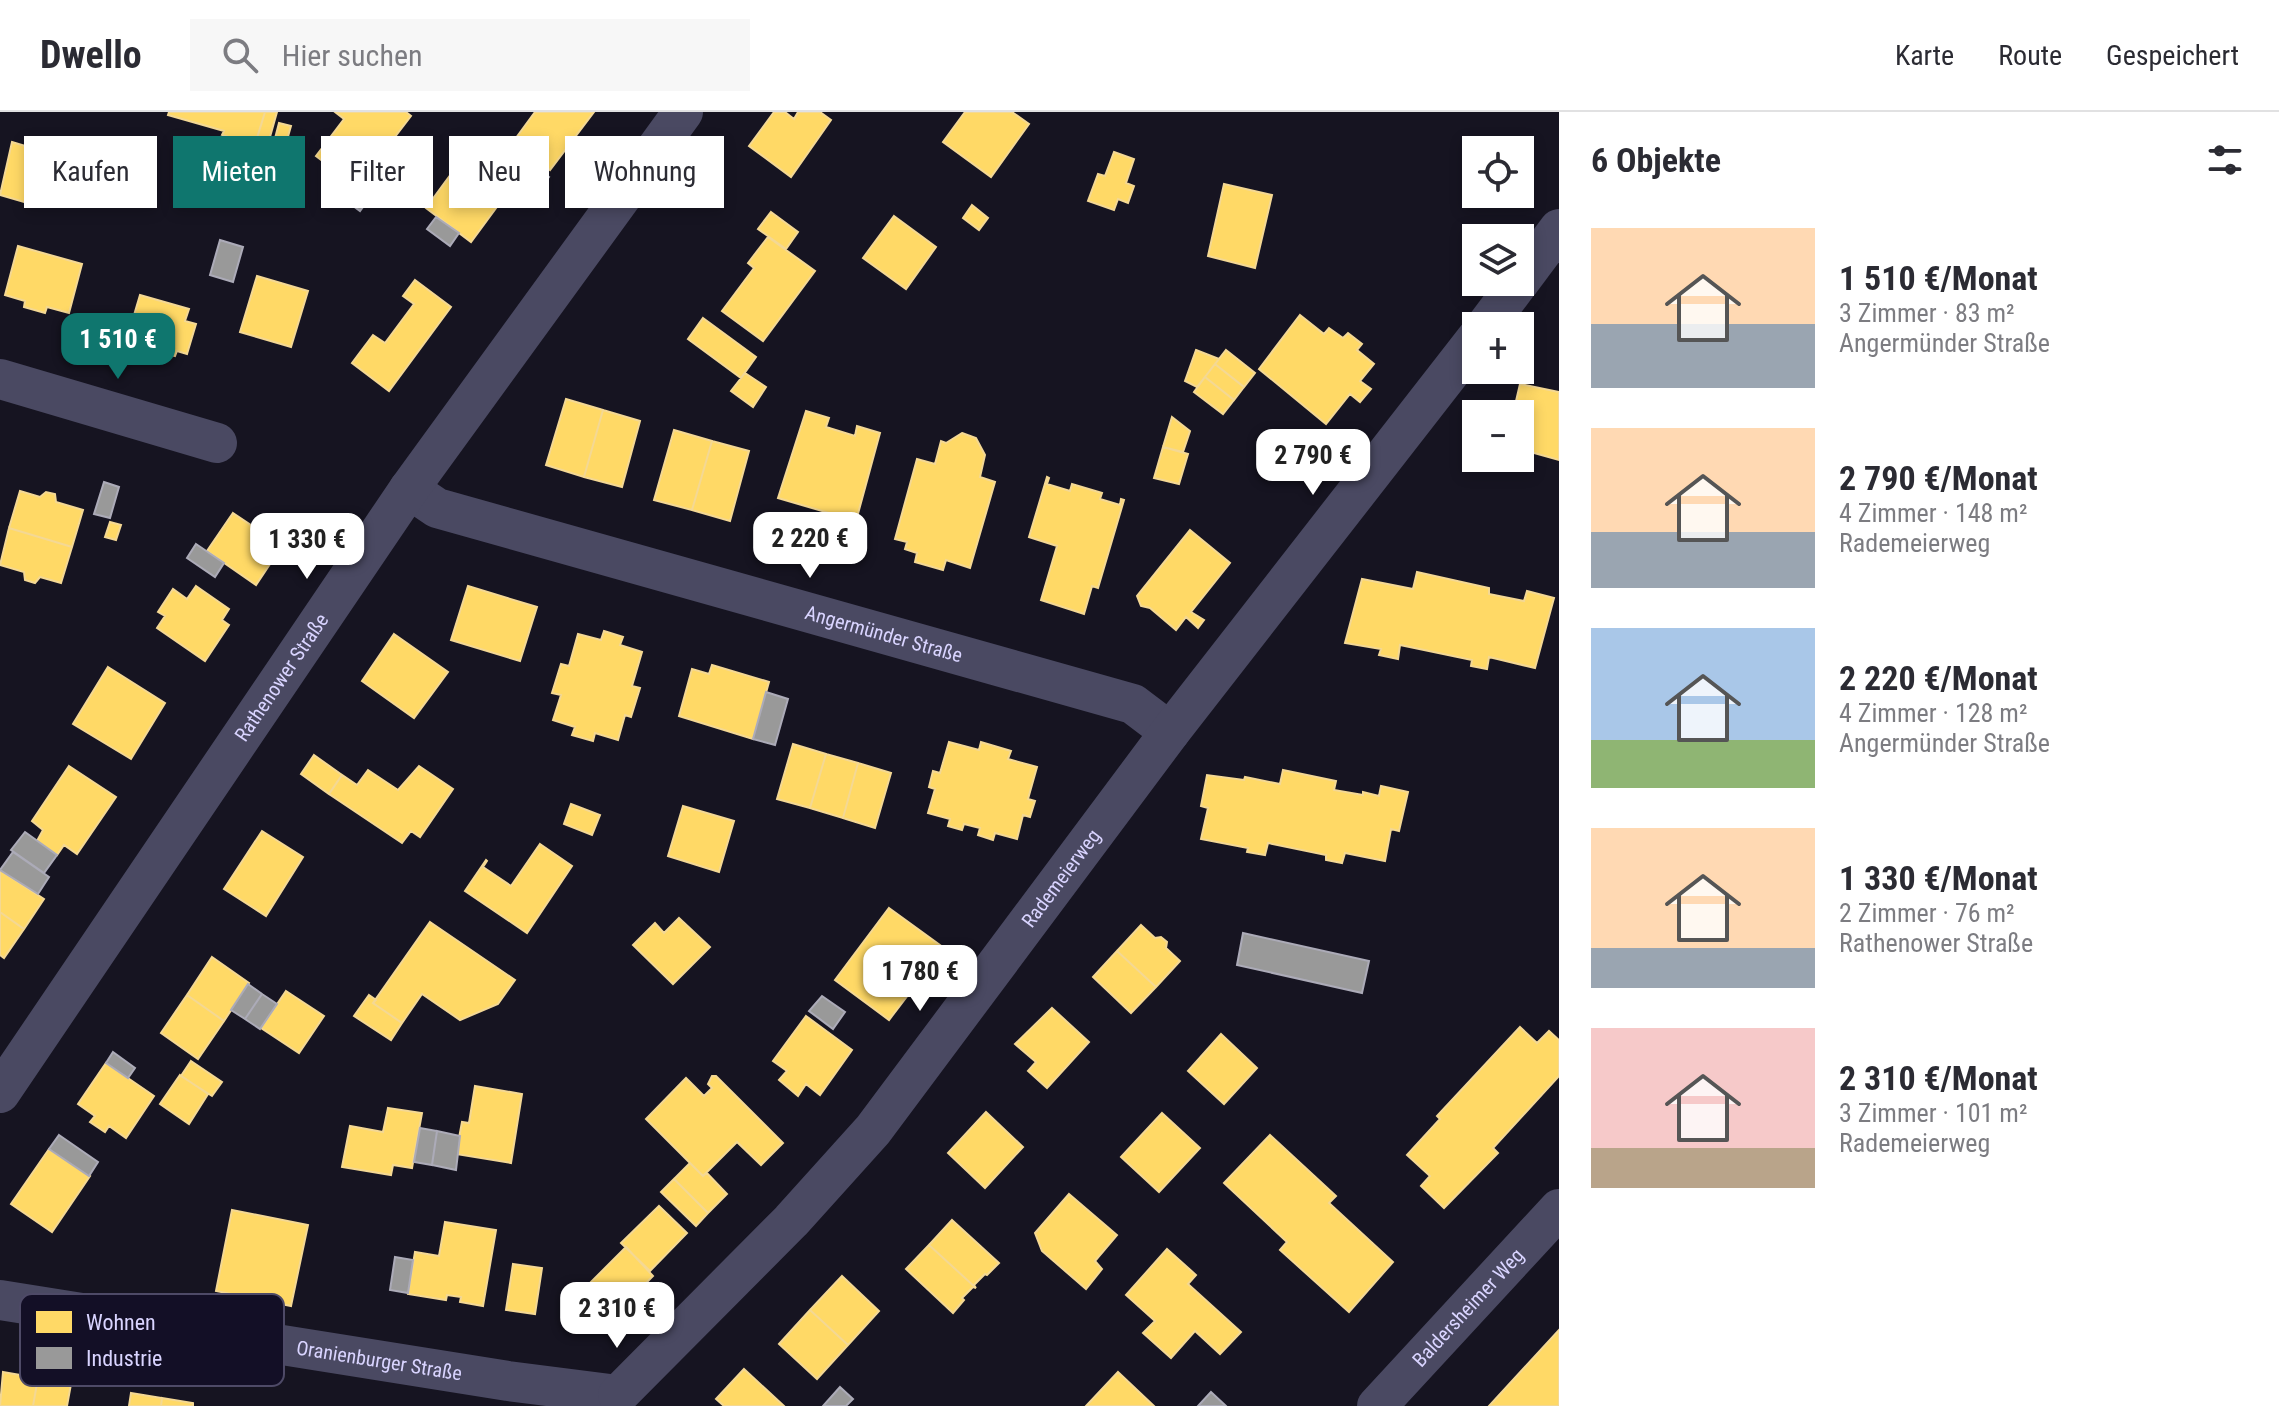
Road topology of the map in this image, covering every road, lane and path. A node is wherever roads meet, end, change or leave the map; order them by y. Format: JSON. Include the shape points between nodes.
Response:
{"nodes":[{"id":1,"x":683,"y":112,"type":"edge"},
{"id":2,"x":1559,"y":229,"type":"edge"},
{"id":3,"x":1534,"y":262,"type":"edge"},
{"id":4,"x":1509,"y":296,"type":"edge"},
{"id":5,"x":1497,"y":312,"type":"edge"},
{"id":6,"x":1462,"y":357,"type":"edge"},
{"id":7,"x":0,"y":379,"type":"edge"},
{"id":8,"x":217,"y":443,"type":"dead end"},
{"id":9,"x":409,"y":489,"type":"junction"},
{"id":10,"x":1170,"y":732,"type":"junction"},
{"id":11,"x":0,"y":1093,"type":"edge"},
{"id":12,"x":1559,"y":1209,"type":"edge"},
{"id":13,"x":0,"y":1300,"type":"edge"},
{"id":14,"x":20,"y":1303,"type":"edge"},
{"id":15,"x":284,"y":1346,"type":"edge"},
{"id":16,"x":624,"y":1400,"type":"edge"},
{"id":17,"x":1377,"y":1406,"type":"edge"}],
"edges":[{"from":1,"to":9,"type":"street","name":"Rathenower Straße"},
{"from":2,"to":3,"type":"street"},
{"from":4,"to":5,"type":"street"},
{"from":6,"to":10,"type":"street","name":"Rademeierweg"},
{"from":7,"to":8,"type":"street"},
{"from":9,"to":10,"type":"street","name":"Angermünder Straße","via":[[437,508],[1133,704]]},
{"from":9,"to":11,"type":"street","name":"Rathenower Straße"},
{"from":10,"to":16,"type":"street","name":"Rademeierweg","via":[[873,1130]]},
{"from":12,"to":17,"type":"street","name":"Baldersheimer Weg"},
{"from":13,"to":14,"type":"street","name":"Oranienburger Straße"},
{"from":15,"to":16,"type":"street","name":"Oranienburger Straße"}]}
